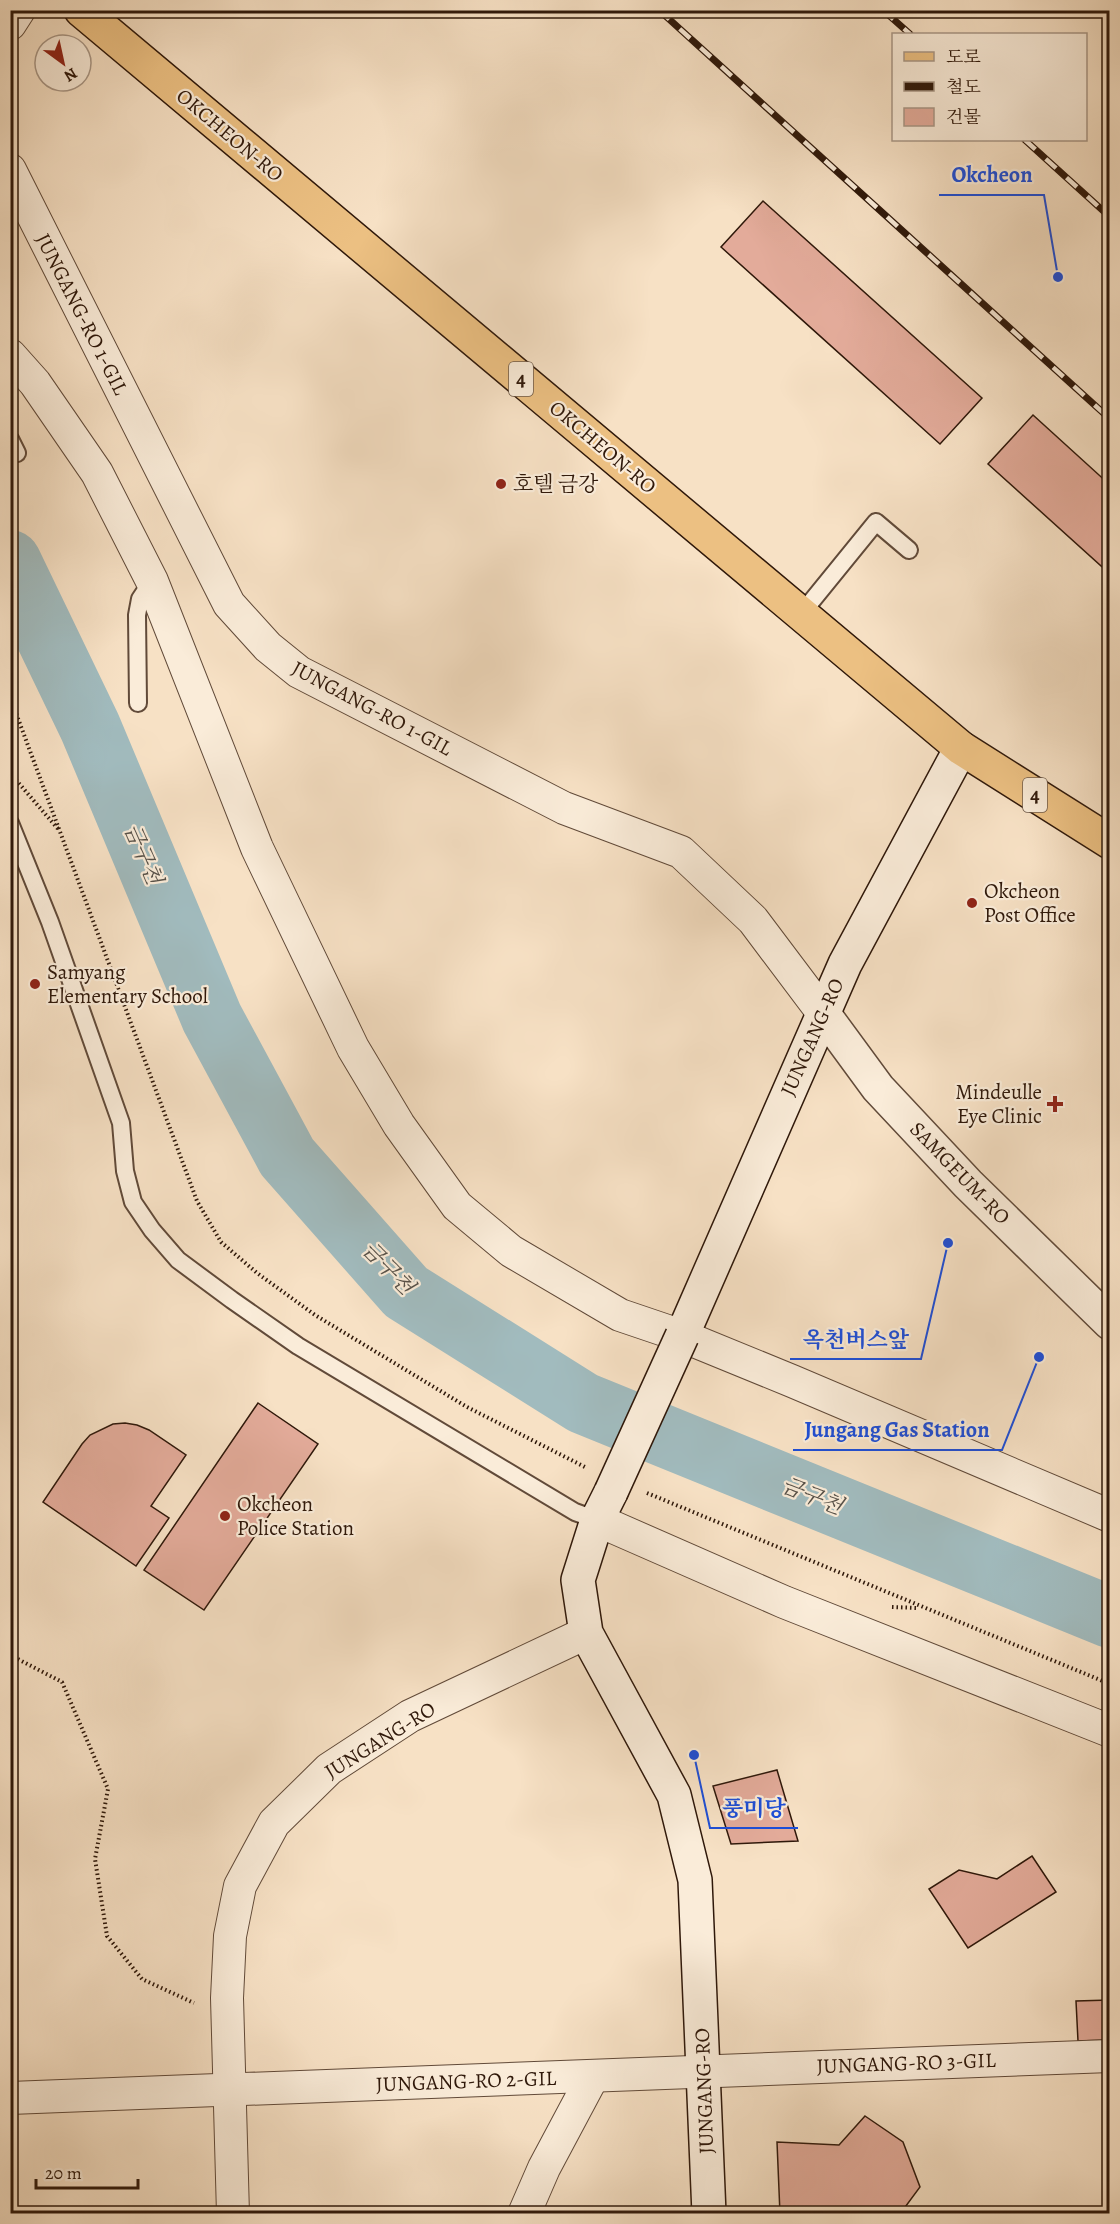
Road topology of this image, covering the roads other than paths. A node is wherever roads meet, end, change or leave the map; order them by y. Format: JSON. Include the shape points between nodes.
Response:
{"nodes":[{"id":1,"x":19,"y":10,"type":"edge"},
{"id":2,"x":81,"y":10,"type":"edge"},
{"id":3,"x":10,"y":24,"type":"edge"},
{"id":4,"x":11,"y":175,"type":"edge"},
{"id":5,"x":10,"y":355,"type":"edge"},
{"id":6,"x":909,"y":550,"type":"dead end"},
{"id":7,"x":152,"y":580,"type":"junction"},
{"id":8,"x":802,"y":613,"type":"junction"},
{"id":9,"x":138,"y":704,"type":"dead end"},
{"id":10,"x":961,"y":748,"type":"junction"},
{"id":11,"x":10,"y":823,"type":"edge"},
{"id":12,"x":1110,"y":842,"type":"edge"},
{"id":13,"x":823,"y":1013,"type":"junction"},
{"id":14,"x":1110,"y":1323,"type":"edge"},
{"id":15,"x":682,"y":1336,"type":"junction"},
{"id":16,"x":610,"y":1493,"type":"junction"},
{"id":17,"x":1110,"y":1516,"type":"edge"},
{"id":18,"x":586,"y":1633,"type":"junction"},
{"id":19,"x":1110,"y":1731,"type":"edge"},
{"id":20,"x":1110,"y":2056,"type":"edge"},
{"id":21,"x":703,"y":2071,"type":"junction"},
{"id":22,"x":593,"y":2076,"type":"junction"},
{"id":23,"x":229,"y":2091,"type":"junction"},
{"id":24,"x":10,"y":2098,"type":"edge"},
{"id":25,"x":233,"y":2214,"type":"edge"},
{"id":26,"x":524,"y":2214,"type":"edge"},
{"id":27,"x":709,"y":2214,"type":"edge"}],
"edges":[{"from":1,"to":3,"type":"street"},
{"from":2,"to":8,"type":"main road","name":"OKCHEON-RO","number":"4"},
{"from":4,"to":13,"type":"street","name":"JUNGANG-RO 1-GIL","via":[[229,604],[268,647],[299,672],[564,808],[681,852],[753,920]]},
{"from":5,"to":7,"type":"street","via":[[35,383],[97,473]]},
{"from":6,"to":8,"type":"lane","via":[[876,522]]},
{"from":7,"to":9,"type":"lane","via":[[140,599],[137,615]]},
{"from":7,"to":15,"type":"street","via":[[257,848],[353,1048],[399,1125],[457,1206],[511,1251],[620,1315]]},
{"from":8,"to":10,"type":"main road","name":"OKCHEON-RO","number":"4"},
{"from":10,"to":12,"type":"main road","name":"OKCHEON-RO","number":"4"},
{"from":10,"to":13,"type":"main road","name":"JUNGANG-RO","via":[[845,964]]},
{"from":11,"to":16,"type":"lane","via":[[50,922],[120,1123],[133,1202],[178,1260],[298,1346],[575,1512]]},
{"from":13,"to":14,"type":"main road","name":"SAMGEUM-RO","via":[[878,1088],[968,1184]]},
{"from":13,"to":15,"type":"main road","name":"JUNGANG-RO"},
{"from":15,"to":16,"type":"main road","name":"JUNGANG-RO","bridge":true},
{"from":15,"to":17,"type":"street"},
{"from":16,"to":18,"type":"main road","name":"JUNGANG-RO","via":[[578,1580]]},
{"from":16,"to":19,"type":"street","via":[[784,1602]]},
{"from":18,"to":21,"type":"main road","name":"JUNGANG-RO","via":[[674,1795],[695,1880]]},
{"from":18,"to":23,"type":"street","name":"JUNGANG-RO","via":[[410,1716],[329,1768],[274,1823],[240,1886],[230,1936]]},
{"from":20,"to":21,"type":"street","name":"JUNGANG-RO 3-GIL"},
{"from":21,"to":22,"type":"street","name":"JUNGANG-RO 2-GIL"},
{"from":21,"to":27,"type":"main road","name":"JUNGANG-RO"},
{"from":22,"to":23,"type":"street","name":"JUNGANG-RO 2-GIL"},
{"from":22,"to":26,"type":"street"},
{"from":23,"to":24,"type":"street","name":"JUNGANG-RO 2-GIL"},
{"from":23,"to":25,"type":"street"}]}
